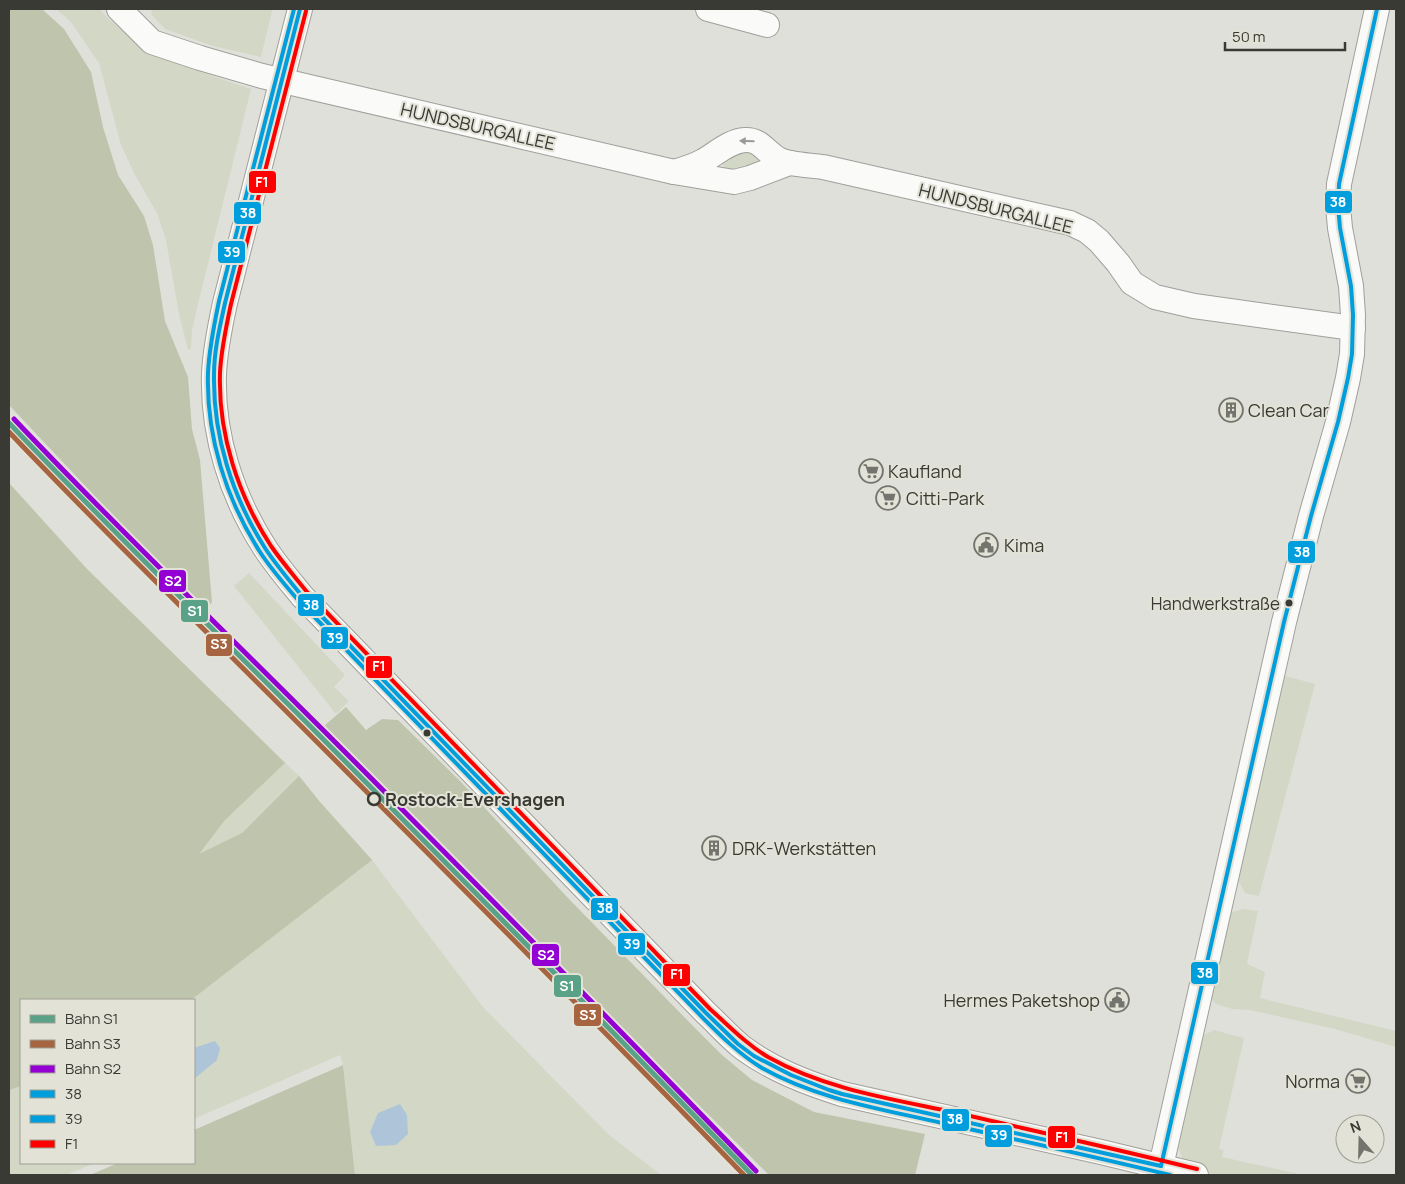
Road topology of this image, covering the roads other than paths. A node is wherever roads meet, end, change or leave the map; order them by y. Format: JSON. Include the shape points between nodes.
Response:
{"nodes":[{"id":1,"x":300,"y":9,"type":"edge"},
{"id":2,"x":708,"y":9,"type":"edge"},
{"id":3,"x":1377,"y":9,"type":"edge"},
{"id":4,"x":123,"y":11,"type":"edge"},
{"id":5,"x":767,"y":25,"type":"dead end"},
{"id":6,"x":283,"y":80,"type":"junction"},
{"id":7,"x":789,"y":163,"type":"junction"},
{"id":8,"x":674,"y":172,"type":"junction"},
{"id":9,"x":1353,"y":328,"type":"junction"},
{"id":10,"x":1161,"y":1166,"type":"junction"},
{"id":11,"x":1196,"y":1175,"type":"edge"}],
"edges":[{"from":1,"to":6,"type":"street"},
{"from":2,"to":5,"type":"street"},
{"from":3,"to":9,"type":"street","via":[[1339,184],[1340,228],[1352,293]]},
{"from":4,"to":6,"type":"street","name":"HUNDSBURGALLEE","via":[[152,42]]},
{"from":6,"to":8,"type":"street","name":"HUNDSBURGALLEE"},
{"from":6,"to":10,"type":"street","via":[[225,303],[214,374],[218,431],[235,490],[251,525],[281,570],[706,1013],[758,1058],[809,1084],[842,1094]]},
{"from":7,"to":8,"type":"street","name":"HUNDSBURGALLEE","via":[[734,182]]},
{"from":7,"to":8,"type":"street","name":"HUNDSBURGALLEE","one_way":true,"via":[[774,157],[759,143],[744,140]]},
{"from":7,"to":9,"type":"street","name":"HUNDSBURGALLEE","via":[[823,167],[1070,223],[1099,240],[1132,283],[1154,298]]},
{"from":9,"to":10,"type":"street","via":[[1352,354],[1338,422],[1284,622]]},
{"from":10,"to":11,"type":"street"}]}
